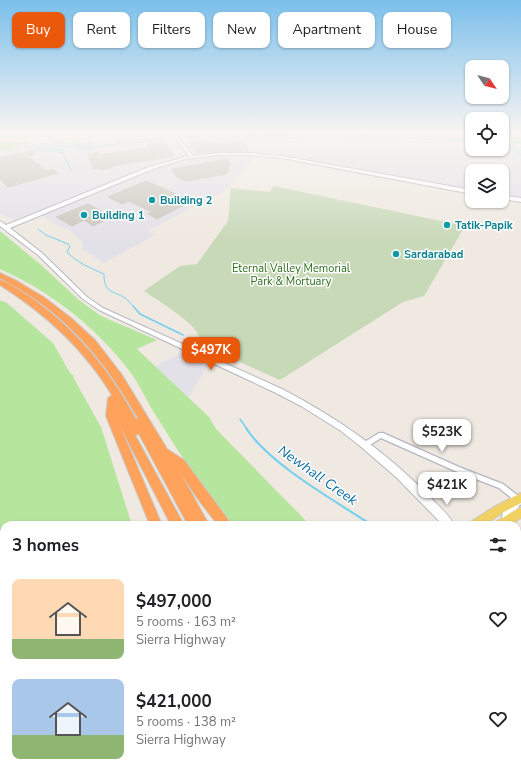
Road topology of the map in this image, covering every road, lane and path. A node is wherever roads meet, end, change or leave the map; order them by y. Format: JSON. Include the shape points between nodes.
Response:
{"nodes":[{"id":1,"x":154,"y":167,"type":"edge"},
{"id":2,"x":335,"y":167,"type":"edge"},
{"id":3,"x":465,"y":191,"type":"edge"},
{"id":4,"x":509,"y":198,"type":"edge"},
{"id":5,"x":521,"y":200,"type":"edge"},
{"id":6,"x":3,"y":225,"type":"edge"},
{"id":7,"x":0,"y":275,"type":"edge"},
{"id":8,"x":0,"y":281,"type":"edge"},
{"id":9,"x":0,"y":289,"type":"edge"},
{"id":10,"x":113,"y":398,"type":"junction"},
{"id":11,"x":365,"y":445,"type":"junction"},
{"id":12,"x":162,"y":450,"type":"junction"},
{"id":13,"x":520,"y":500,"type":"edge"},
{"id":14,"x":150,"y":512,"type":"junction"},
{"id":15,"x":521,"y":512,"type":"edge"},
{"id":16,"x":151,"y":521,"type":"edge"},
{"id":17,"x":154,"y":521,"type":"edge"},
{"id":18,"x":176,"y":521,"type":"edge"},
{"id":19,"x":186,"y":521,"type":"edge"},
{"id":20,"x":193,"y":521,"type":"edge"},
{"id":21,"x":202,"y":521,"type":"edge"},
{"id":22,"x":223,"y":521,"type":"edge"},
{"id":23,"x":446,"y":521,"type":"edge"},
{"id":24,"x":482,"y":521,"type":"edge"},
{"id":25,"x":503,"y":521,"type":"edge"},
{"id":26,"x":507,"y":521,"type":"edge"}],
"edges":[{"from":1,"to":6,"type":"street"},
{"from":2,"to":3,"type":"street"},
{"from":4,"to":5,"type":"street"},
{"from":6,"to":11,"type":"street","via":[[56,268],[85,298],[101,309],[277,390],[318,412]]},
{"from":7,"to":12,"type":"highway","via":[[52,306],[96,347],[132,398]]},
{"from":8,"to":19,"type":"highway","via":[[56,321],[102,370]]},
{"from":8,"to":20,"type":"highway","via":[[26,294],[52,312],[94,353],[122,394]]},
{"from":9,"to":10,"type":"highway","via":[[38,313],[73,344]]},
{"from":10,"to":14,"type":"highway","via":[[111,416]]},
{"from":10,"to":18,"type":"highway"},
{"from":11,"to":13,"type":"street","via":[[380,435],[501,486]]},
{"from":11,"to":23,"type":"street","via":[[429,501]]},
{"from":12,"to":21,"type":"highway"},
{"from":12,"to":22,"type":"highway","via":[[180,463]]},
{"from":13,"to":24,"type":"main road"},
{"from":13,"to":25,"type":"street","via":[[505,514]]},
{"from":14,"to":16,"type":"highway"},
{"from":14,"to":17,"type":"highway"},
{"from":15,"to":26,"type":"main road"}]}
